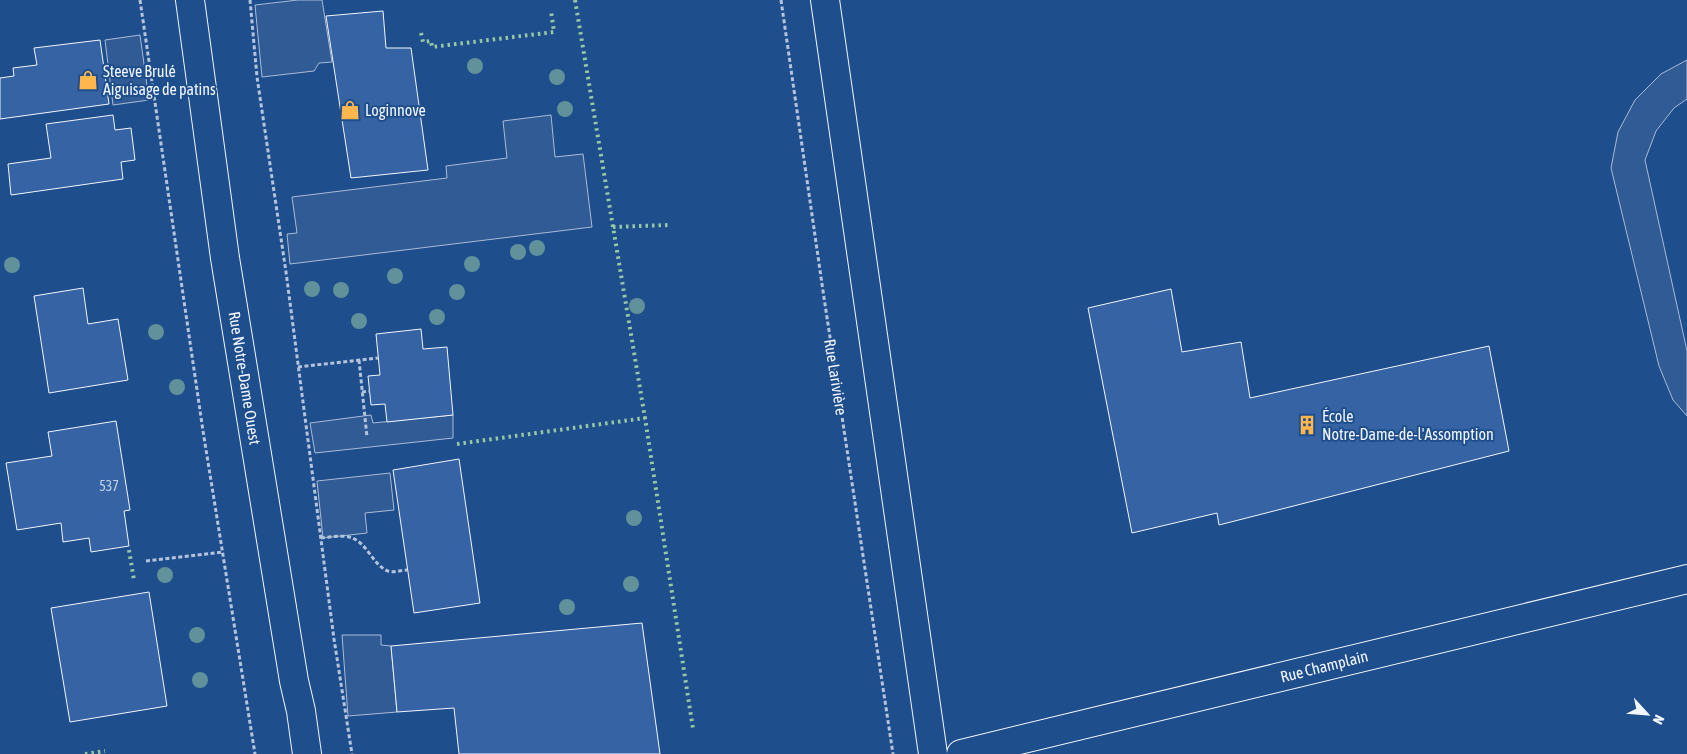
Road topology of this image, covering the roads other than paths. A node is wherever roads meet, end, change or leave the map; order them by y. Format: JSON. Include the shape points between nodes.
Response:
{"nodes":[{"id":1,"x":190,"y":0,"type":"edge"},
{"id":2,"x":825,"y":0,"type":"edge"},
{"id":3,"x":1687,"y":579,"type":"edge"},
{"id":4,"x":307,"y":754,"type":"edge"},
{"id":5,"x":932,"y":754,"type":"edge"},
{"id":6,"x":961,"y":754,"type":"edge"}],
"edges":[{"from":1,"to":4,"type":"street","name":"Rue Notre-Dame Ouest","via":[[225,258]]},
{"from":2,"to":5,"type":"street"},
{"from":3,"to":6,"type":"street","name":"Rue Champlain"}]}
